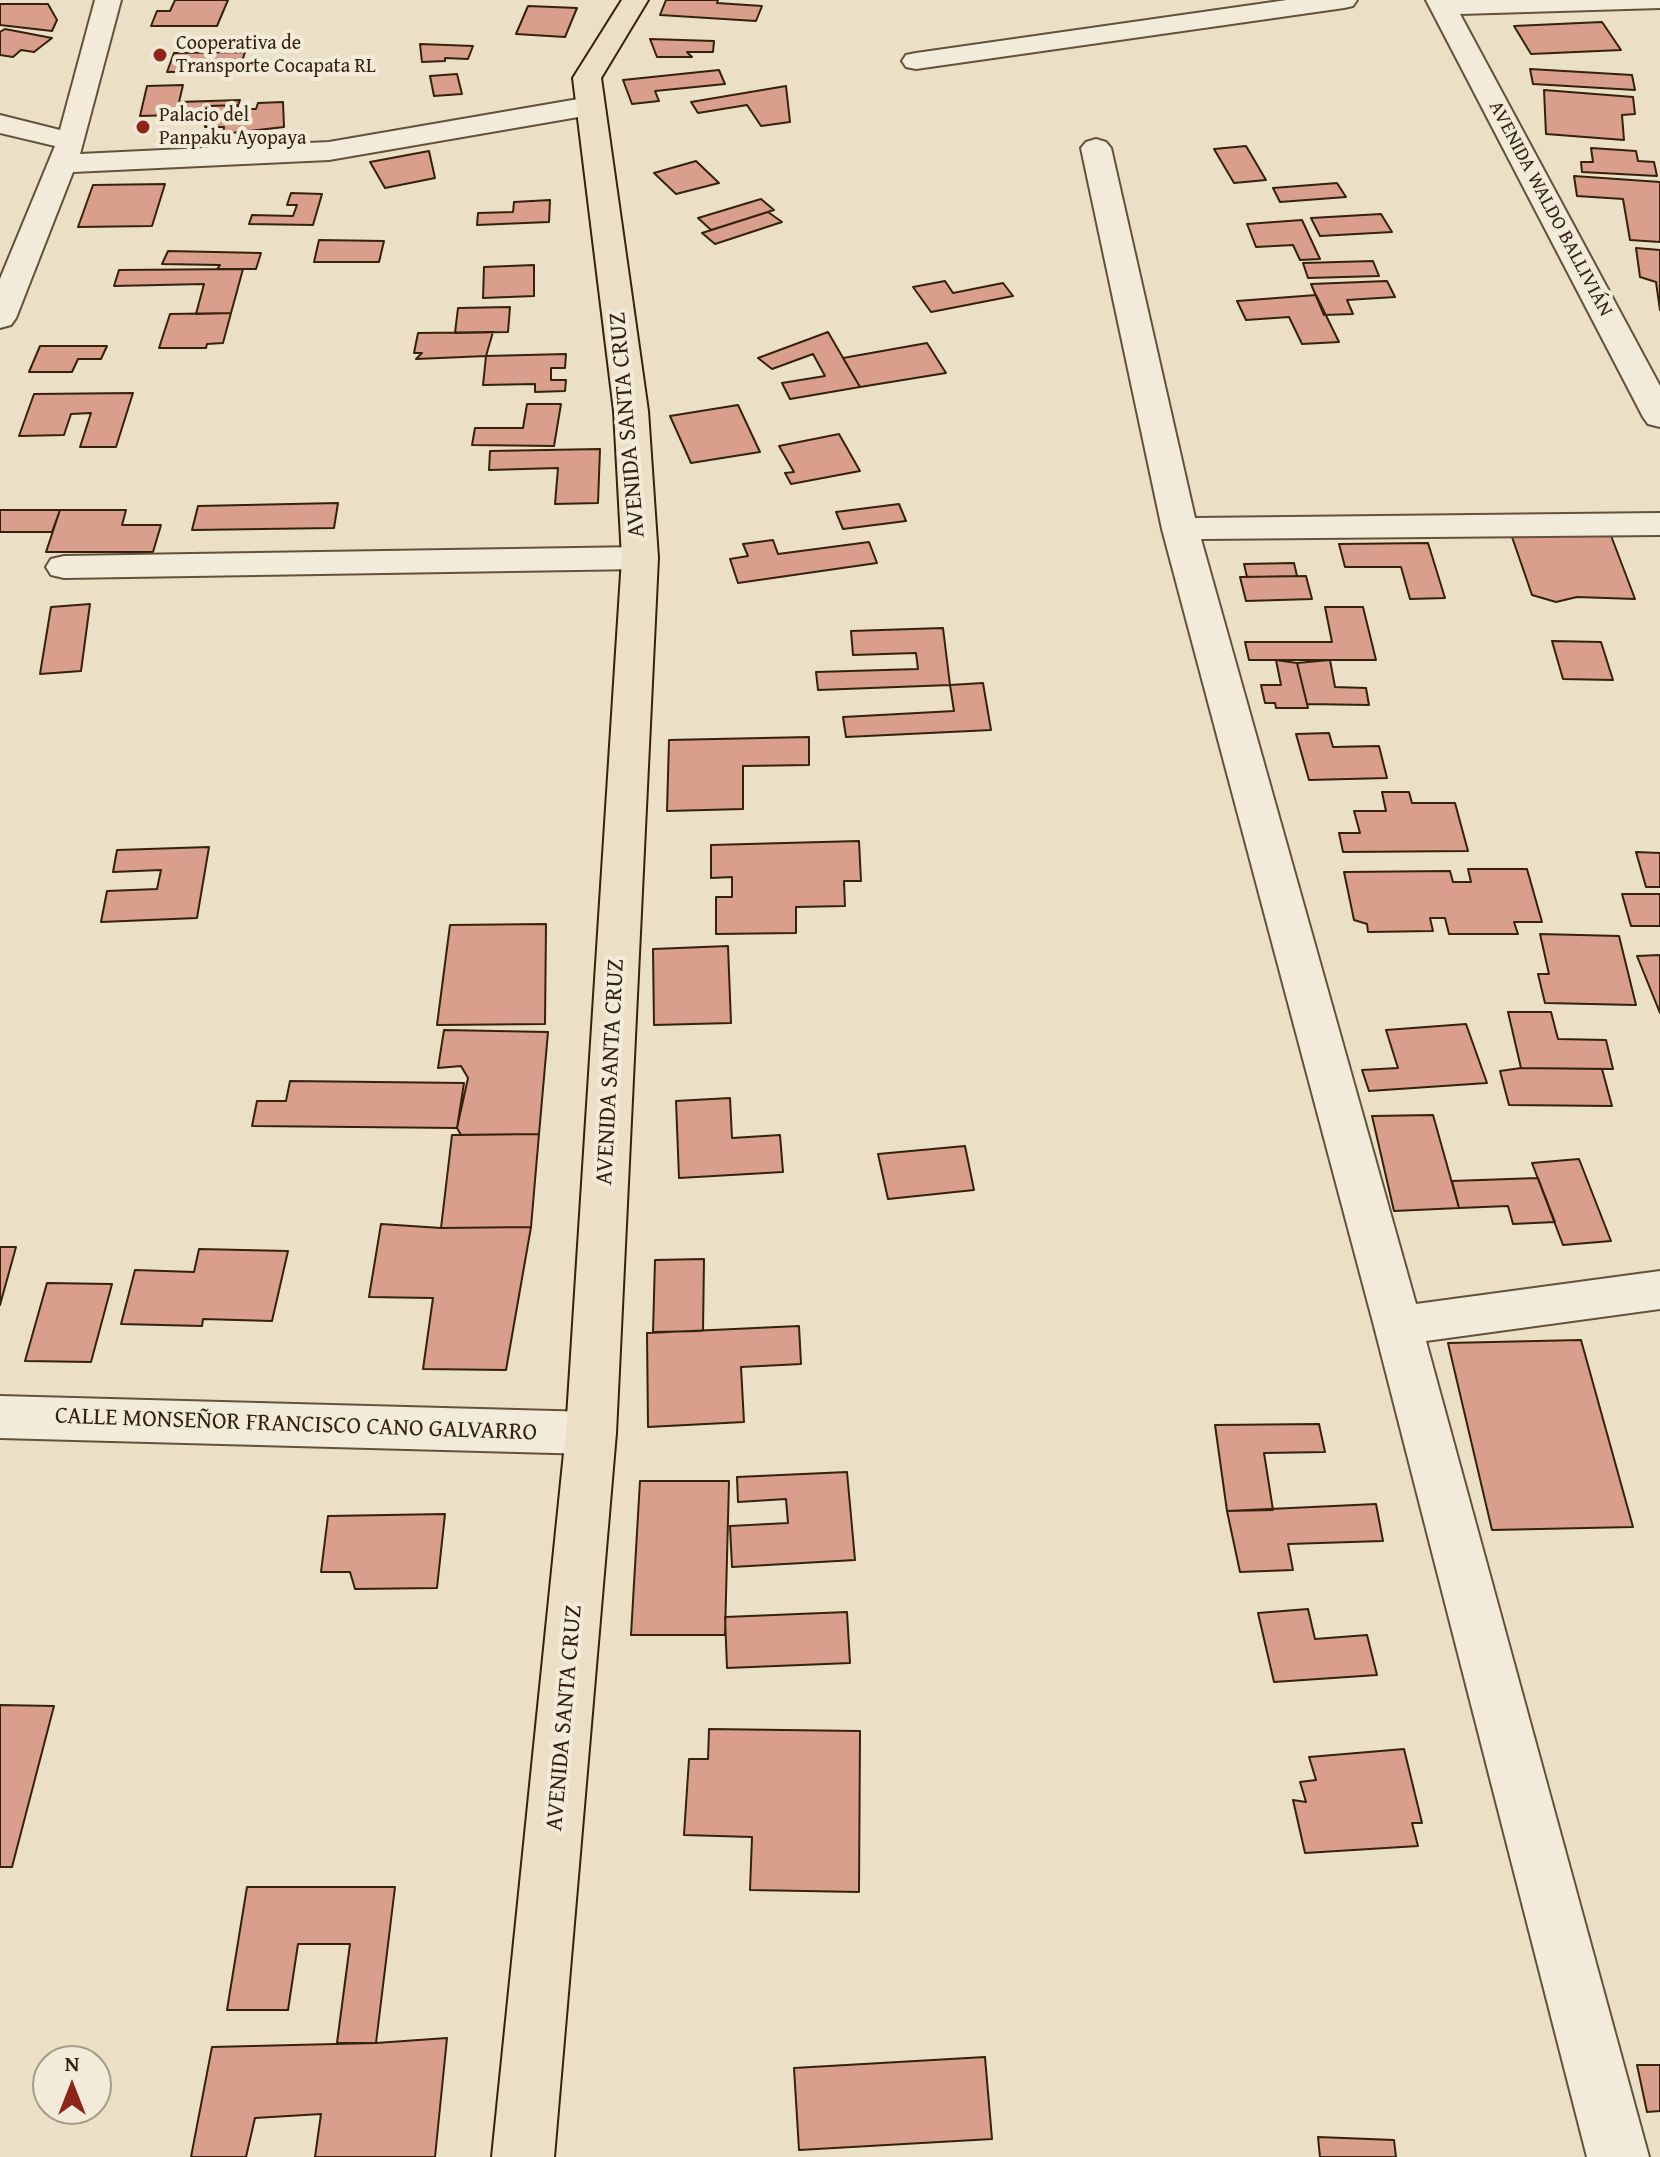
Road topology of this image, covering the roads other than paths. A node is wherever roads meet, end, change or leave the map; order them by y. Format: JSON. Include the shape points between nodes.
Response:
{"nodes":[{"id":1,"x":108,"y":0,"type":"edge"},
{"id":2,"x":635,"y":0,"type":"edge"},
{"id":3,"x":1344,"y":0,"type":"edge"},
{"id":4,"x":1660,"y":0,"type":"edge"},
{"id":5,"x":1441,"y":3,"type":"edge"},
{"id":6,"x":916,"y":61,"type":"dead end"},
{"id":7,"x":590,"y":106,"type":"junction"},
{"id":8,"x":0,"y":124,"type":"edge"},
{"id":9,"x":1096,"y":148,"type":"dead end"},
{"id":10,"x":66,"y":152,"type":"junction"},
{"id":11,"x":0,"y":318,"type":"edge"},
{"id":12,"x":1660,"y":417,"type":"edge"},
{"id":13,"x":1660,"y":524,"type":"edge"},
{"id":14,"x":1180,"y":529,"type":"junction"},
{"id":15,"x":640,"y":558,"type":"junction"},
{"id":16,"x":64,"y":567,"type":"dead end"},
{"id":17,"x":1660,"y":1290,"type":"edge"},
{"id":18,"x":1398,"y":1326,"type":"junction"},
{"id":19,"x":0,"y":1417,"type":"edge"},
{"id":20,"x":591,"y":1433,"type":"junction"},
{"id":21,"x":523,"y":2157,"type":"edge"},
{"id":22,"x":1618,"y":2157,"type":"edge"}],
"edges":[{"from":1,"to":10,"type":"street"},
{"from":2,"to":7,"type":"main road","name":"AVENIDA SANTA CRUZ","via":[[587,78]]},
{"from":3,"to":6,"type":"street"},
{"from":4,"to":5,"type":"street"},
{"from":5,"to":12,"type":"street","name":"AVENIDA WALDO BALLIVIÁN"},
{"from":7,"to":10,"type":"street","via":[[329,151]]},
{"from":7,"to":15,"type":"main road","name":"AVENIDA SANTA CRUZ","via":[[631,411]]},
{"from":8,"to":10,"type":"street"},
{"from":9,"to":14,"type":"street"},
{"from":10,"to":11,"type":"street"},
{"from":13,"to":14,"type":"street"},
{"from":14,"to":18,"type":"street"},
{"from":15,"to":16,"type":"street"},
{"from":15,"to":20,"type":"main road","name":"AVENIDA SANTA CRUZ"},
{"from":17,"to":18,"type":"street"},
{"from":18,"to":22,"type":"street"},
{"from":19,"to":20,"type":"street","name":"CALLE MONSEÑOR FRANCISCO CANO GALVARRO"},
{"from":20,"to":21,"type":"main road","name":"AVENIDA SANTA CRUZ"}]}
